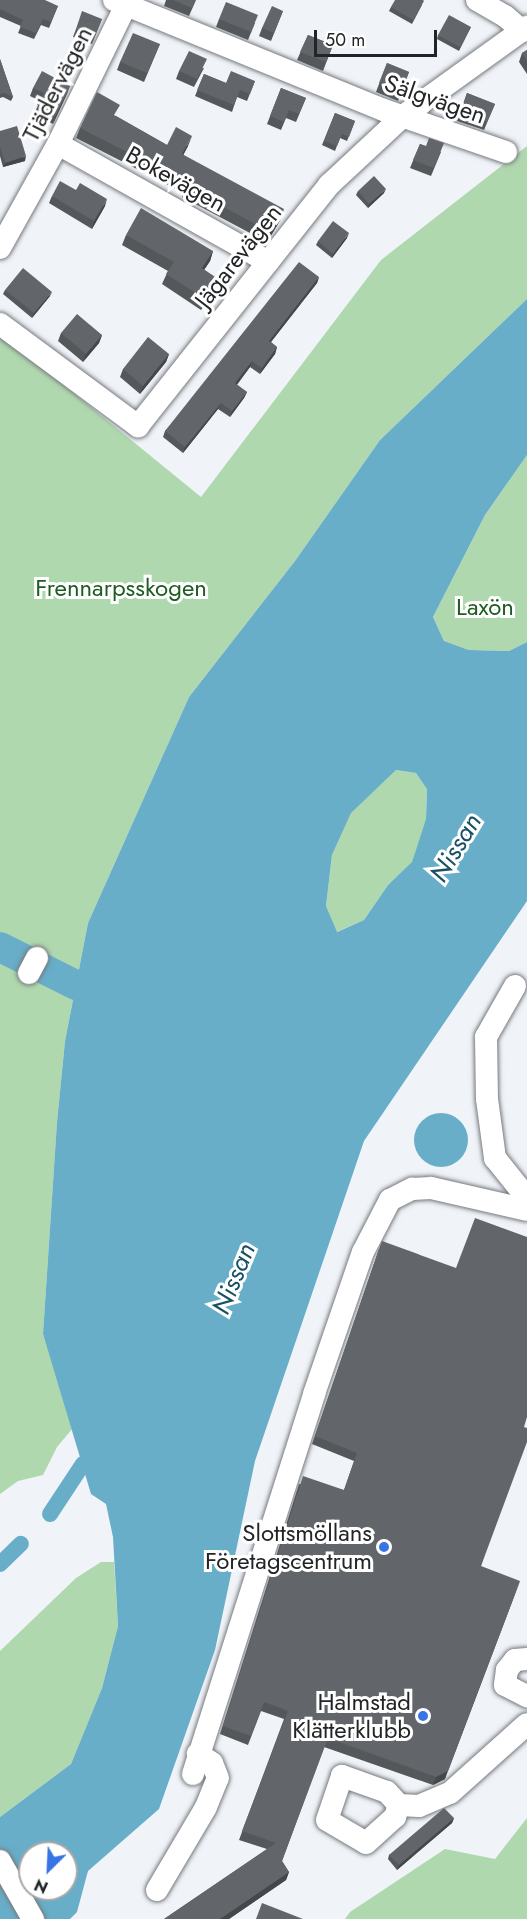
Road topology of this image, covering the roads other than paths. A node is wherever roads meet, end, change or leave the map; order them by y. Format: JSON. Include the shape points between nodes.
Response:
{"nodes":[{"id":1,"x":477,"y":0,"type":"edge"},
{"id":2,"x":120,"y":2,"type":"edge"},
{"id":3,"x":524,"y":29,"type":"edge"},
{"id":4,"x":403,"y":116,"type":"junction"},
{"id":5,"x":58,"y":144,"type":"junction"},
{"id":6,"x":506,"y":152,"type":"dead end"},
{"id":7,"x":1,"y":243,"type":"edge"},
{"id":8,"x":268,"y":262,"type":"junction"},
{"id":9,"x":0,"y":324,"type":"edge"},
{"id":10,"x":515,"y":986,"type":"dead end"},
{"id":11,"x":527,"y":1198,"type":"edge"},
{"id":12,"x":527,"y":1210,"type":"edge"},
{"id":13,"x":527,"y":1659,"type":"edge"},
{"id":14,"x":522,"y":1695,"type":"edge"},
{"id":15,"x":527,"y":1723,"type":"edge"},
{"id":16,"x":399,"y":1805,"type":"dead end"},
{"id":17,"x":0,"y":1861,"type":"edge"},
{"id":18,"x":157,"y":1890,"type":"dead end"},
{"id":19,"x":33,"y":1919,"type":"edge"}],
"edges":[{"from":1,"to":3,"type":"street"},
{"from":2,"to":4,"type":"street","name":"Sälgvägen"},
{"from":2,"to":5,"type":"street","name":"Tjädervägen"},
{"from":3,"to":4,"type":"street","name":"Jägarevägen"},
{"from":4,"to":6,"type":"street","name":"Sälgvägen"},
{"from":4,"to":8,"type":"street","name":"Jägarevägen","via":[[329,185]]},
{"from":5,"to":7,"type":"street","name":"Tjädervägen"},
{"from":5,"to":8,"type":"street","name":"Bokevägen"},
{"from":8,"to":9,"type":"street","name":"Jägarevägen","via":[[138,426]]},
{"from":10,"to":11,"type":"street","via":[[486,1037],[487,1099],[495,1158]]},
{"from":12,"to":18,"type":"street","via":[[430,1188],[412,1189],[390,1200],[363,1252],[195,1764],[212,1763],[218,1778],[206,1808]]},
{"from":13,"to":14,"type":"street","via":[[515,1660],[507,1670],[506,1685]]},
{"from":14,"to":15,"type":"street"},
{"from":15,"to":16,"type":"street","via":[[450,1793],[419,1806]]},
{"from":17,"to":19,"type":"street"}]}
